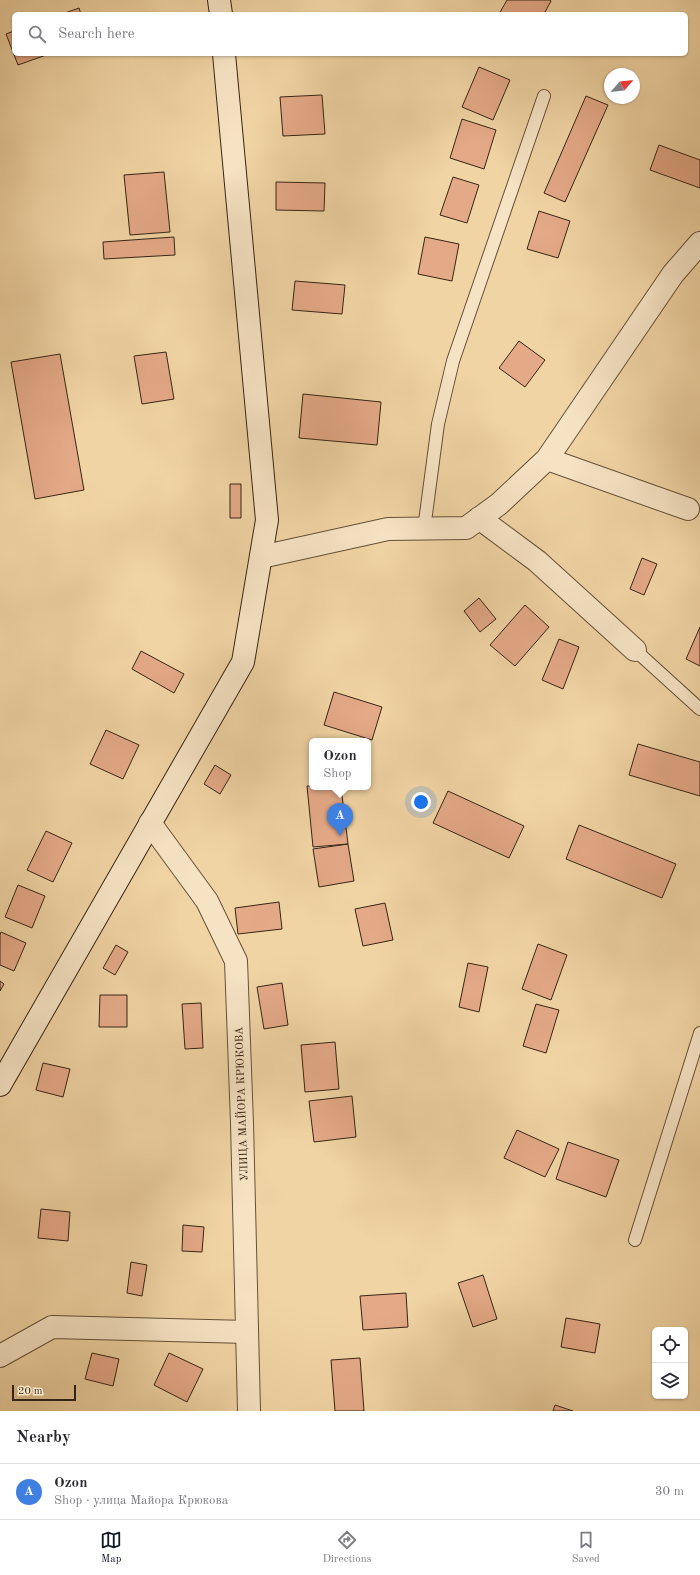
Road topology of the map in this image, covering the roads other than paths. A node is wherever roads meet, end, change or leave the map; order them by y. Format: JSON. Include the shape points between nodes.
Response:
{"nodes":[{"id":1,"x":219,"y":0,"type":"edge"},
{"id":2,"x":221,"y":12,"type":"edge"},
{"id":3,"x":224,"y":56,"type":"edge"},
{"id":4,"x":544,"y":96,"type":"dead end"},
{"id":5,"x":700,"y":243,"type":"edge"},
{"id":6,"x":547,"y":459,"type":"junction"},
{"id":7,"x":694,"y":511,"type":"edge"},
{"id":8,"x":479,"y":518,"type":"junction"},
{"id":9,"x":424,"y":529,"type":"junction"},
{"id":10,"x":261,"y":557,"type":"junction"},
{"id":11,"x":635,"y":650,"type":"joint"},
{"id":12,"x":700,"y":709,"type":"edge"},
{"id":13,"x":150,"y":823,"type":"junction"},
{"id":14,"x":700,"y":1033,"type":"edge"},
{"id":15,"x":0,"y":1085,"type":"edge"},
{"id":16,"x":635,"y":1240,"type":"dead end"},
{"id":17,"x":247,"y":1332,"type":"junction"},
{"id":18,"x":0,"y":1356,"type":"edge"},
{"id":19,"x":249,"y":1411,"type":"edge"}],
"edges":[{"from":1,"to":2,"type":"street"},
{"from":3,"to":10,"type":"street","via":[[267,520]]},
{"from":4,"to":9,"type":"lane","via":[[453,361],[438,424]]},
{"from":5,"to":6,"type":"street","via":[[673,274]]},
{"from":6,"to":7,"type":"street"},
{"from":6,"to":8,"type":"street","via":[[499,504]]},
{"from":8,"to":9,"type":"street","via":[[466,528]]},
{"from":8,"to":11,"type":"street","via":[[538,561]]},
{"from":9,"to":10,"type":"street","via":[[388,529]]},
{"from":10,"to":13,"type":"street","via":[[242,662]]},
{"from":11,"to":12,"type":"lane"},
{"from":13,"to":15,"type":"street"},
{"from":13,"to":17,"type":"street","name":"УЛИЦА МАЙОРА КРЮКОВА","via":[[207,901],[236,961]]},
{"from":14,"to":16,"type":"lane"},
{"from":17,"to":18,"type":"street","via":[[52,1327]]},
{"from":17,"to":19,"type":"street","name":"УЛИЦА МАЙОРА КРЮКОВА"}]}
